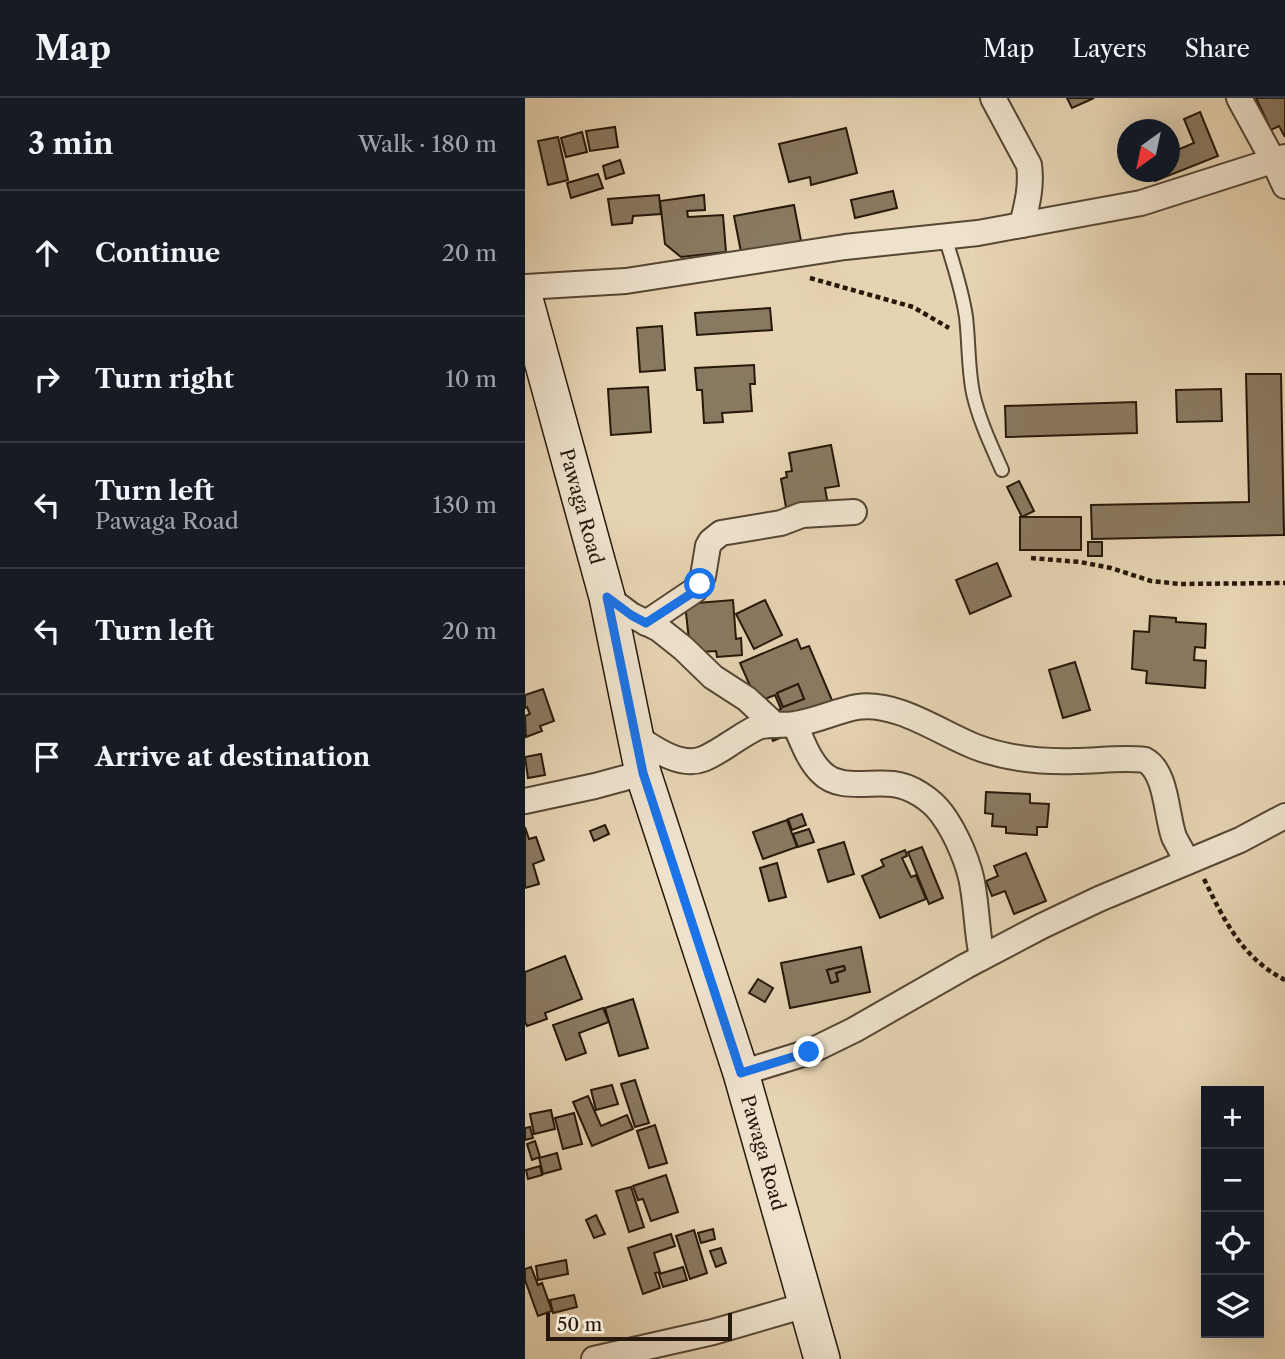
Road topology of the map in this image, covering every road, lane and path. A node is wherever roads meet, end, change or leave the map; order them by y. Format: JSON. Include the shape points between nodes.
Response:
{"nodes":[{"id":1,"x":993,"y":98,"type":"edge"},
{"id":2,"x":1239,"y":98,"type":"edge"},
{"id":3,"x":1280,"y":160,"type":"edge"},
{"id":4,"x":1285,"y":186,"type":"edge"},
{"id":5,"x":1022,"y":226,"type":"junction"},
{"id":6,"x":945,"y":237,"type":"junction"},
{"id":7,"x":807,"y":278,"type":"dead end"},
{"id":8,"x":525,"y":287,"type":"edge"},
{"id":9,"x":525,"y":299,"type":"edge"},
{"id":10,"x":968,"y":340,"type":"junction"},
{"id":11,"x":1002,"y":470,"type":"dead end"},
{"id":12,"x":854,"y":512,"type":"dead end"},
{"id":13,"x":1031,"y":558,"type":"dead end"},
{"id":14,"x":1285,"y":583,"type":"edge"},
{"id":15,"x":607,"y":597,"type":"junction"},
{"id":16,"x":646,"y":623,"type":"junction"},
{"id":17,"x":785,"y":725,"type":"junction"},
{"id":18,"x":635,"y":736,"type":"junction"},
{"id":19,"x":643,"y":773,"type":"junction"},
{"id":20,"x":525,"y":800,"type":"edge"},
{"id":21,"x":1285,"y":816,"type":"edge"},
{"id":22,"x":1193,"y":860,"type":"junction"},
{"id":23,"x":982,"y":957,"type":"junction"},
{"id":24,"x":1285,"y":981,"type":"edge"},
{"id":25,"x":741,"y":1073,"type":"junction"},
{"id":26,"x":806,"y":1305,"type":"junction"},
{"id":27,"x":594,"y":1359,"type":"edge"},
{"id":28,"x":822,"y":1359,"type":"edge"}],
"edges":[{"from":1,"to":5,"type":"street","via":[[1029,165]]},
{"from":2,"to":3,"type":"street"},
{"from":3,"to":4,"type":"street"},
{"from":3,"to":5,"type":"street","via":[[1141,203]]},
{"from":5,"to":6,"type":"street"},
{"from":6,"to":8,"type":"street","via":[[845,247],[626,281]]},
{"from":6,"to":10,"type":"lane","via":[[958,279]]},
{"from":7,"to":10,"type":"path","via":[[912,307]]},
{"from":9,"to":15,"type":"main road","name":"Pawaga Road"},
{"from":10,"to":11,"type":"lane","via":[[973,394]]},
{"from":12,"to":16,"type":"street","via":[[802,515],[721,533],[708,546],[703,576],[695,590]]},
{"from":13,"to":14,"type":"path","via":[[1080,562],[1180,584]]},
{"from":15,"to":16,"type":"street"},
{"from":15,"to":18,"type":"main road","name":"Pawaga Road"},
{"from":16,"to":17,"type":"street","via":[[713,677]]},
{"from":17,"to":18,"type":"street","via":[[758,727],[692,762],[666,754]]},
{"from":17,"to":22,"type":"street","via":[[874,706],[1000,755],[1062,761],[1145,760],[1157,773],[1174,835]]},
{"from":17,"to":23,"type":"street","via":[[822,774],[846,784],[901,786],[924,797],[942,814],[973,884]]},
{"from":18,"to":19,"type":"main road","name":"Pawaga Road"},
{"from":19,"to":20,"type":"street"},
{"from":19,"to":25,"type":"main road","name":"Pawaga Road"},
{"from":21,"to":22,"type":"street"},
{"from":22,"to":23,"type":"street","via":[[1088,904]]},
{"from":22,"to":24,"type":"path","via":[[1227,925],[1264,968]]},
{"from":23,"to":25,"type":"street","via":[[843,1036]]},
{"from":25,"to":26,"type":"main road","name":"Pawaga Road"},
{"from":26,"to":27,"type":"street"},
{"from":26,"to":28,"type":"main road","name":"Pawaga Road"}]}
